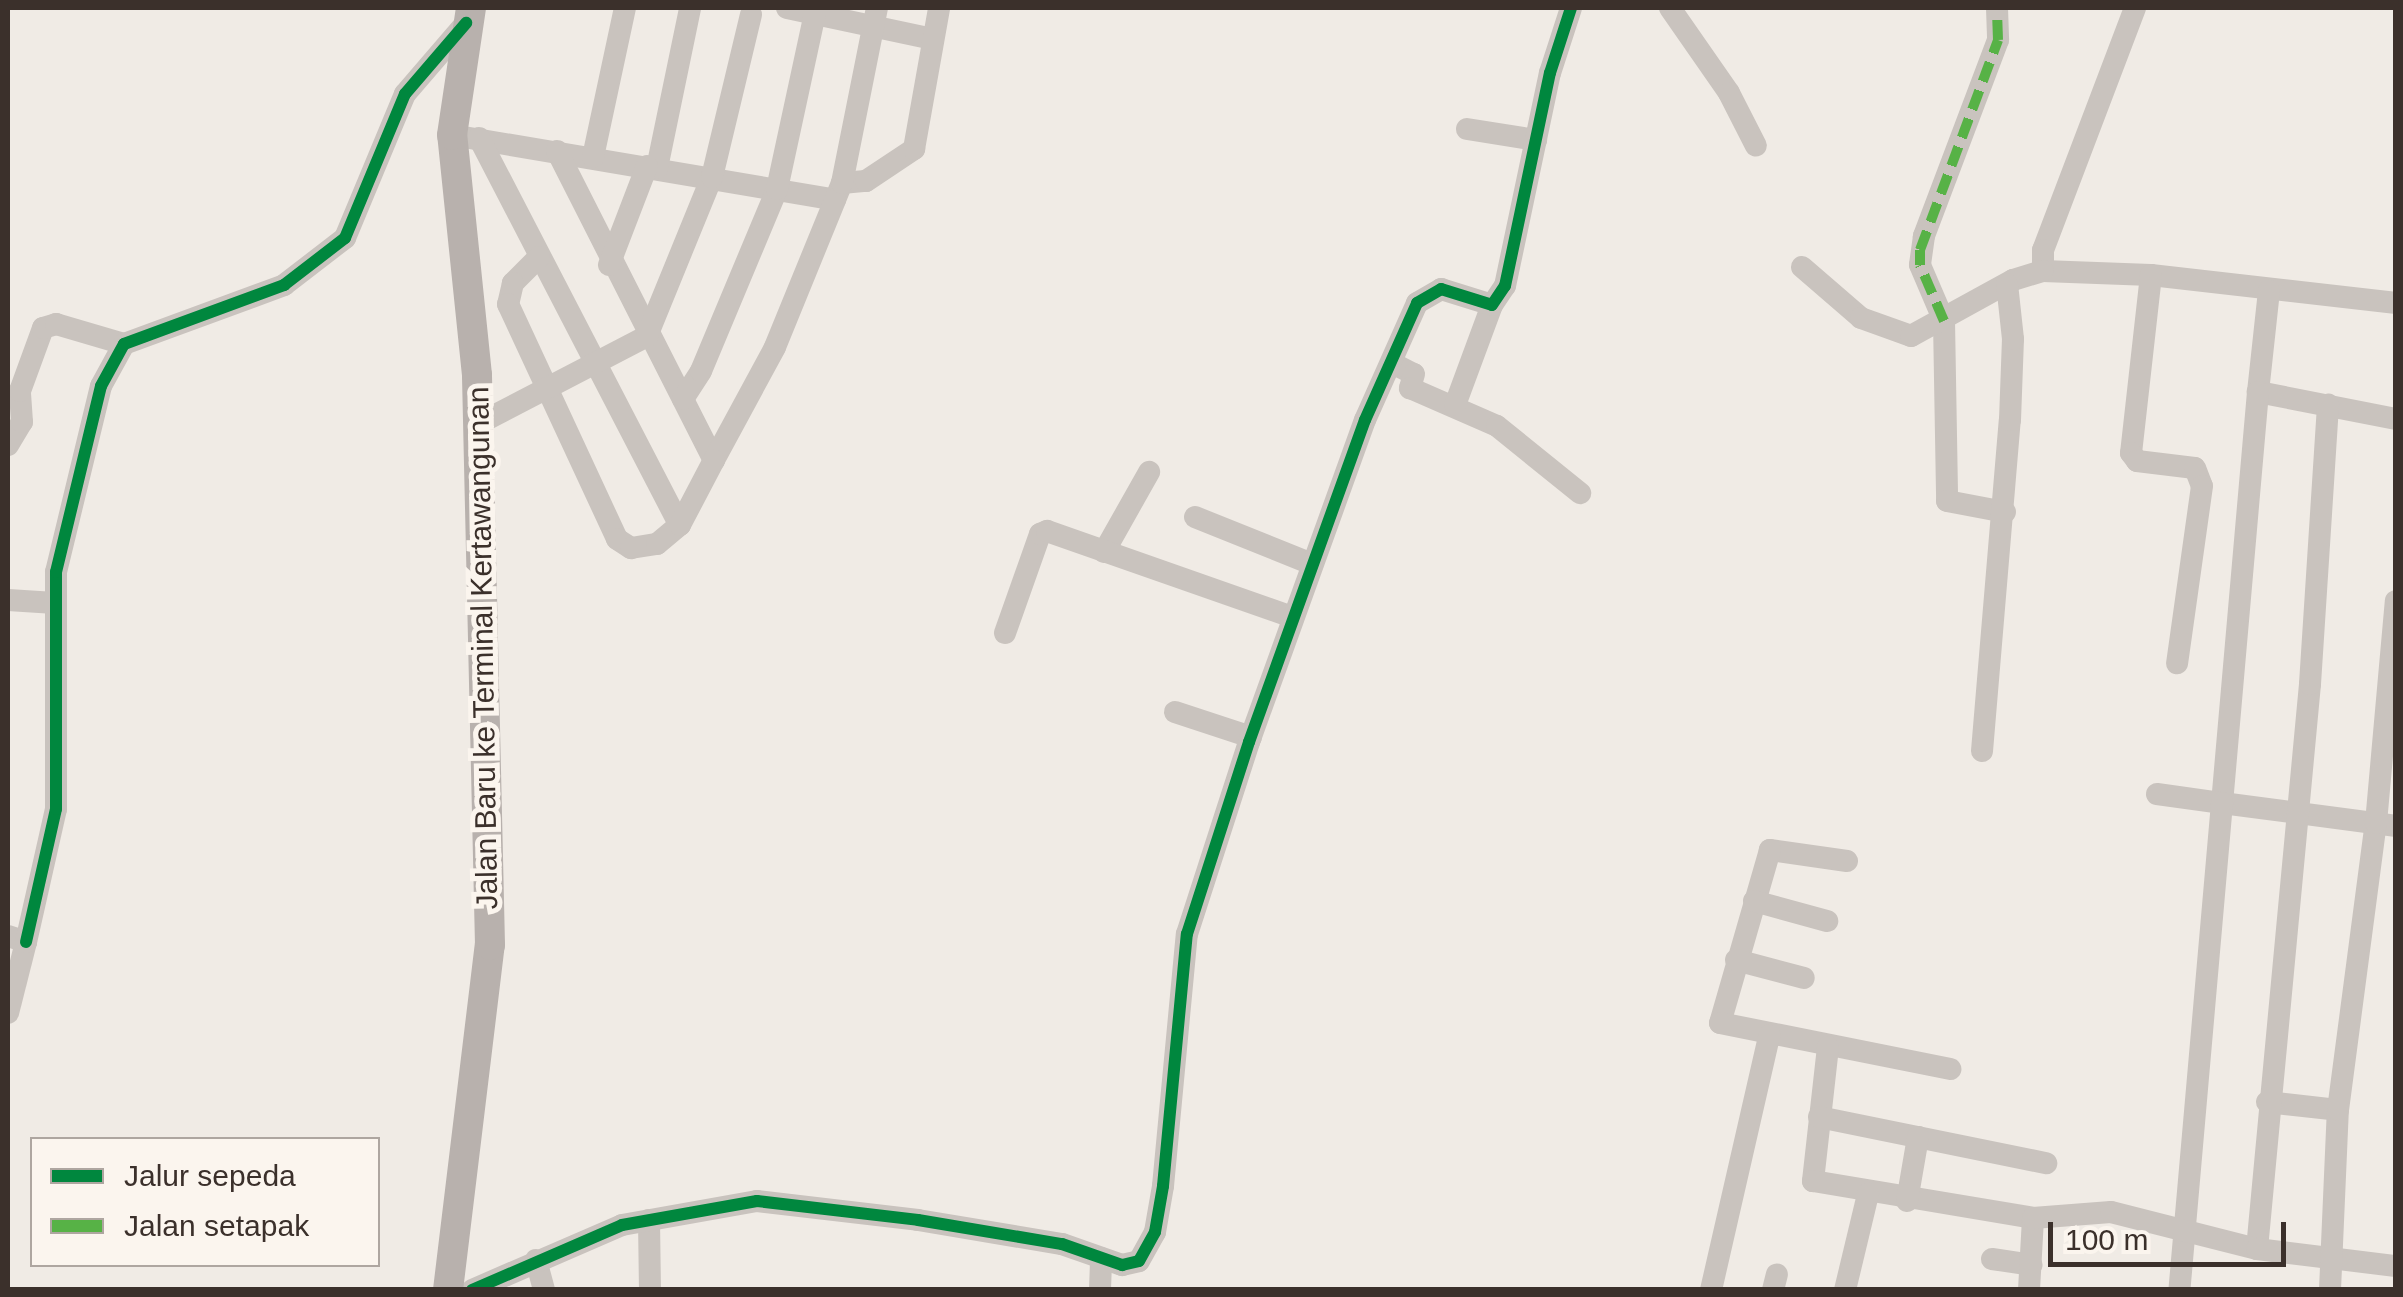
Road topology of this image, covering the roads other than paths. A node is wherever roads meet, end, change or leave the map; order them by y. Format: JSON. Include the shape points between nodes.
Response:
{"nodes":[{"id":1,"x":624,"y":8,"type":"edge"},
{"id":2,"x":690,"y":8,"type":"edge"},
{"id":3,"x":774,"y":8,"type":"edge"},
{"id":4,"x":787,"y":8,"type":"edge"},
{"id":5,"x":939,"y":8,"type":"edge"},
{"id":6,"x":1572,"y":8,"type":"edge"},
{"id":7,"x":1670,"y":8,"type":"edge"},
{"id":8,"x":1997,"y":8,"type":"edge"},
{"id":9,"x":2136,"y":8,"type":"edge"},
{"id":10,"x":749,"y":11,"type":"edge"},
{"id":11,"x":815,"y":11,"type":"edge"},
{"id":12,"x":468,"y":15,"type":"edge"},
{"id":13,"x":874,"y":18,"type":"edge"},
{"id":14,"x":934,"y":39,"type":"junction"},
{"id":15,"x":1468,"y":129,"type":"dead end"},
{"id":16,"x":465,"y":137,"type":"junction"},
{"id":17,"x":1536,"y":140,"type":"junction"},
{"id":18,"x":1756,"y":146,"type":"dead end"},
{"id":19,"x":556,"y":151,"type":"junction"},
{"id":20,"x":593,"y":157,"type":"junction"},
{"id":21,"x":652,"y":167,"type":"junction"},
{"id":22,"x":712,"y":176,"type":"junction"},
{"id":23,"x":777,"y":189,"type":"junction"},
{"id":24,"x":839,"y":191,"type":"junction"},
{"id":25,"x":540,"y":258,"type":"junction"},
{"id":26,"x":610,"y":266,"type":"junction"},
{"id":27,"x":1802,"y":268,"type":"dead end"},
{"id":28,"x":2043,"y":271,"type":"junction"},
{"id":29,"x":2150,"y":285,"type":"junction"},
{"id":30,"x":2008,"y":289,"type":"junction"},
{"id":31,"x":2269,"y":296,"type":"junction"},
{"id":32,"x":2396,"y":303,"type":"edge"},
{"id":33,"x":1492,"y":304,"type":"junction"},
{"id":34,"x":1944,"y":326,"type":"junction"},
{"id":35,"x":647,"y":336,"type":"junction"},
{"id":36,"x":124,"y":344,"type":"junction"},
{"id":37,"x":1394,"y":364,"type":"junction"},
{"id":38,"x":595,"y":366,"type":"junction"},
{"id":39,"x":544,"y":389,"type":"junction"},
{"id":40,"x":2258,"y":392,"type":"junction"},
{"id":41,"x":683,"y":399,"type":"junction"},
{"id":42,"x":2328,"y":404,"type":"junction"},
{"id":43,"x":1455,"y":405,"type":"junction"},
{"id":44,"x":2396,"y":419,"type":"edge"},
{"id":45,"x":476,"y":425,"type":"junction"},
{"id":46,"x":8,"y":445,"type":"edge"},
{"id":47,"x":714,"y":460,"type":"junction"},
{"id":48,"x":1149,"y":472,"type":"dead end"},
{"id":49,"x":1580,"y":492,"type":"dead end"},
{"id":50,"x":2005,"y":512,"type":"junction"},
{"id":51,"x":1195,"y":517,"type":"dead end"},
{"id":52,"x":680,"y":525,"type":"junction"},
{"id":53,"x":1104,"y":552,"type":"junction"},
{"id":54,"x":1312,"y":564,"type":"junction"},
{"id":55,"x":8,"y":600,"type":"edge"},
{"id":56,"x":2396,"y":600,"type":"edge"},
{"id":57,"x":55,"y":603,"type":"junction"},
{"id":58,"x":1294,"y":617,"type":"junction"},
{"id":59,"x":1005,"y":634,"type":"dead end"},
{"id":60,"x":2177,"y":663,"type":"dead end"},
{"id":61,"x":2392,"y":703,"type":"edge"},
{"id":62,"x":1175,"y":712,"type":"dead end"},
{"id":63,"x":1250,"y":737,"type":"junction"},
{"id":64,"x":1982,"y":751,"type":"dead end"},
{"id":65,"x":2157,"y":794,"type":"dead end"},
{"id":66,"x":2222,"y":804,"type":"junction"},
{"id":67,"x":2295,"y":814,"type":"junction"},
{"id":68,"x":2386,"y":825,"type":"edge"},
{"id":69,"x":1847,"y":861,"type":"dead end"},
{"id":70,"x":1754,"y":901,"type":"junction"},
{"id":71,"x":1827,"y":921,"type":"dead end"},
{"id":72,"x":17,"y":939,"type":"edge"},
{"id":73,"x":1736,"y":960,"type":"junction"},
{"id":74,"x":1804,"y":978,"type":"dead end"},
{"id":75,"x":8,"y":1013,"type":"edge"},
{"id":76,"x":1769,"y":1036,"type":"junction"},
{"id":77,"x":1828,"y":1047,"type":"junction"},
{"id":78,"x":1950,"y":1070,"type":"dead end"},
{"id":79,"x":2267,"y":1102,"type":"junction"},
{"id":80,"x":2338,"y":1110,"type":"junction"},
{"id":81,"x":1818,"y":1118,"type":"junction"},
{"id":82,"x":1918,"y":1137,"type":"junction"},
{"id":83,"x":2046,"y":1163,"type":"dead end"},
{"id":84,"x":1868,"y":1194,"type":"junction"},
{"id":85,"x":1908,"y":1201,"type":"junction"},
{"id":86,"x":2034,"y":1218,"type":"junction"},
{"id":87,"x":649,"y":1220,"type":"junction"},
{"id":88,"x":2186,"y":1234,"type":"junction"},
{"id":89,"x":2256,"y":1248,"type":"junction"},
{"id":90,"x":1101,"y":1258,"type":"junction"},
{"id":91,"x":1992,"y":1259,"type":"dead end"},
{"id":92,"x":2332,"y":1259,"type":"junction"},
{"id":93,"x":536,"y":1260,"type":"junction"},
{"id":94,"x":2032,"y":1265,"type":"junction"},
{"id":95,"x":2396,"y":1266,"type":"edge"},
{"id":96,"x":448,"y":1290,"type":"edge"},
{"id":97,"x":472,"y":1290,"type":"edge"},
{"id":98,"x":544,"y":1290,"type":"edge"},
{"id":99,"x":650,"y":1290,"type":"edge"},
{"id":100,"x":1100,"y":1290,"type":"edge"},
{"id":101,"x":1711,"y":1290,"type":"edge"},
{"id":102,"x":1845,"y":1290,"type":"edge"},
{"id":103,"x":2029,"y":1290,"type":"edge"},
{"id":104,"x":2179,"y":1290,"type":"edge"},
{"id":105,"x":2330,"y":1290,"type":"edge"}],
"edges":[{"from":1,"to":20,"type":"street"},
{"from":2,"to":21,"type":"street"},
{"from":3,"to":10,"type":"street","via":[[763,18]]},
{"from":4,"to":11,"type":"street"},
{"from":5,"to":14,"type":"street"},
{"from":6,"to":17,"type":"street"},
{"from":7,"to":18,"type":"street","via":[[1730,93]]},
{"from":8,"to":34,"type":"street","via":[[1998,40],[1920,250]]},
{"from":9,"to":28,"type":"street","via":[[2043,250]]},
{"from":10,"to":22,"type":"street"},
{"from":11,"to":13,"type":"street"},
{"from":11,"to":23,"type":"street"},
{"from":12,"to":16,"type":"main road","name":"Jalan Baru ke Terminal Kertawangunan"},
{"from":12,"to":36,"type":"street","via":[[405,94],[344,238],[319,263],[284,285]]},
{"from":13,"to":14,"type":"street"},
{"from":13,"to":24,"type":"street"},
{"from":14,"to":24,"type":"street","via":[[914,149]]},
{"from":15,"to":17,"type":"street"},
{"from":16,"to":19,"type":"street"},
{"from":16,"to":25,"type":"street"},
{"from":16,"to":45,"type":"main road","name":"Jalan Baru ke Terminal Kertawangunan"},
{"from":17,"to":33,"type":"street","via":[[1512,269]]},
{"from":19,"to":20,"type":"street"},
{"from":19,"to":26,"type":"street"},
{"from":20,"to":21,"type":"street"},
{"from":21,"to":22,"type":"street"},
{"from":21,"to":26,"type":"street"},
{"from":22,"to":23,"type":"street"},
{"from":22,"to":35,"type":"street"},
{"from":23,"to":24,"type":"street"},
{"from":23,"to":41,"type":"street","via":[[702,371]]},
{"from":24,"to":47,"type":"street","via":[[775,347]]},
{"from":25,"to":38,"type":"street"},
{"from":25,"to":39,"type":"street","via":[[507,298]]},
{"from":26,"to":35,"type":"street"},
{"from":27,"to":34,"type":"street","via":[[1861,318],[1900,335]]},
{"from":28,"to":29,"type":"street"},
{"from":28,"to":30,"type":"street"},
{"from":29,"to":31,"type":"street"},
{"from":29,"to":60,"type":"street","via":[[2133,458],[2188,465],[2200,472],[2202,486]]},
{"from":30,"to":34,"type":"street"},
{"from":30,"to":50,"type":"street"},
{"from":31,"to":32,"type":"street"},
{"from":31,"to":40,"type":"street"},
{"from":33,"to":37,"type":"street","via":[[1432,289],[1417,303]]},
{"from":33,"to":43,"type":"street"},
{"from":34,"to":50,"type":"street","via":[[1947,501]]},
{"from":35,"to":38,"type":"street"},
{"from":35,"to":41,"type":"street"},
{"from":36,"to":46,"type":"street","via":[[56,324],[43,328],[20,390],[22,422]]},
{"from":36,"to":57,"type":"street","via":[[100,386],[56,572]]},
{"from":37,"to":43,"type":"street","via":[[1414,374],[1410,388]]},
{"from":37,"to":54,"type":"street","via":[[1365,420]]},
{"from":38,"to":39,"type":"street"},
{"from":38,"to":52,"type":"street"},
{"from":39,"to":45,"type":"street"},
{"from":39,"to":52,"type":"street","via":[[617,539],[644,548]]},
{"from":40,"to":42,"type":"street"},
{"from":40,"to":66,"type":"street"},
{"from":41,"to":47,"type":"street"},
{"from":42,"to":44,"type":"street"},
{"from":42,"to":67,"type":"street"},
{"from":43,"to":49,"type":"street","via":[[1514,438]]},
{"from":45,"to":96,"type":"main road","name":"Jalan Baru ke Terminal Kertawangunan","via":[[490,945]]},
{"from":47,"to":52,"type":"street"},
{"from":48,"to":53,"type":"street"},
{"from":50,"to":64,"type":"street"},
{"from":51,"to":54,"type":"street"},
{"from":53,"to":58,"type":"street"},
{"from":53,"to":59,"type":"street","via":[[1043,531]]},
{"from":54,"to":58,"type":"street"},
{"from":55,"to":57,"type":"street"},
{"from":56,"to":61,"type":"street"},
{"from":57,"to":72,"type":"street","via":[[56,809]]},
{"from":58,"to":63,"type":"street"},
{"from":61,"to":68,"type":"street"},
{"from":62,"to":63,"type":"street"},
{"from":63,"to":90,"type":"street","via":[[1187,934],[1154,1232],[1139,1262]]},
{"from":65,"to":66,"type":"street"},
{"from":66,"to":67,"type":"street"},
{"from":66,"to":88,"type":"street"},
{"from":67,"to":68,"type":"street"},
{"from":67,"to":79,"type":"street"},
{"from":68,"to":80,"type":"street"},
{"from":69,"to":70,"type":"street","via":[[1776,847],[1766,855]]},
{"from":70,"to":71,"type":"street"},
{"from":70,"to":73,"type":"street"},
{"from":72,"to":75,"type":"street"},
{"from":73,"to":74,"type":"street"},
{"from":73,"to":76,"type":"street","via":[[1720,1023]]},
{"from":76,"to":77,"type":"street"},
{"from":76,"to":101,"type":"street"},
{"from":77,"to":78,"type":"street"},
{"from":77,"to":81,"type":"street"},
{"from":79,"to":80,"type":"street"},
{"from":79,"to":89,"type":"street"},
{"from":80,"to":92,"type":"street"},
{"from":81,"to":82,"type":"street"},
{"from":81,"to":84,"type":"street","via":[[1813,1182]]},
{"from":82,"to":83,"type":"street"},
{"from":82,"to":85,"type":"street"},
{"from":84,"to":85,"type":"street"},
{"from":84,"to":102,"type":"street"},
{"from":85,"to":86,"type":"street"},
{"from":86,"to":88,"type":"street","via":[[2117,1213]]},
{"from":86,"to":94,"type":"street"},
{"from":87,"to":90,"type":"street","via":[[718,1204],[795,1203],[1044,1241]]},
{"from":87,"to":93,"type":"street","via":[[580,1239]]},
{"from":87,"to":99,"type":"street"},
{"from":88,"to":89,"type":"street"},
{"from":88,"to":104,"type":"street"},
{"from":89,"to":92,"type":"street"},
{"from":90,"to":100,"type":"street"},
{"from":91,"to":94,"type":"street"},
{"from":92,"to":95,"type":"street"},
{"from":92,"to":105,"type":"street"},
{"from":93,"to":97,"type":"street"},
{"from":93,"to":98,"type":"street"},
{"from":94,"to":103,"type":"street"}]}
